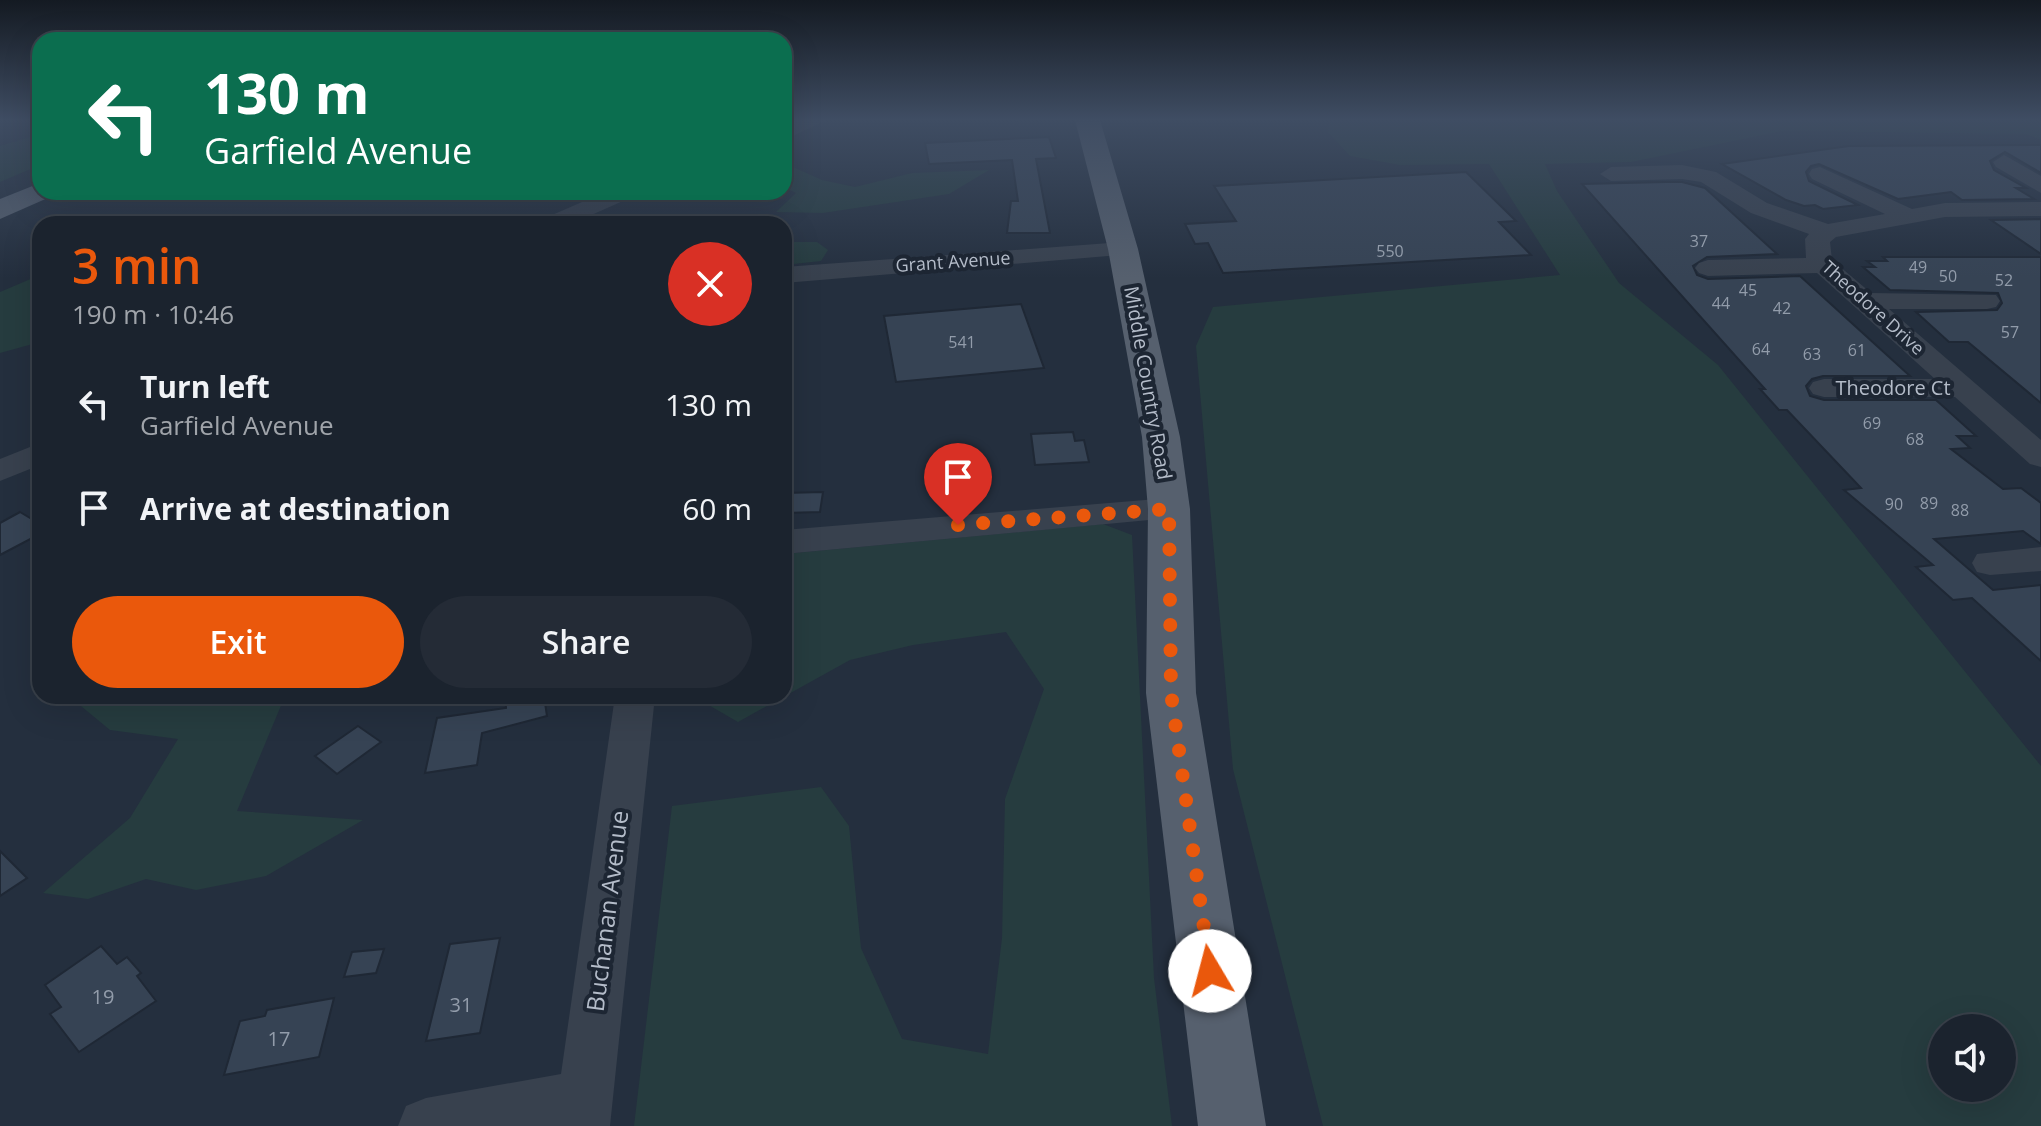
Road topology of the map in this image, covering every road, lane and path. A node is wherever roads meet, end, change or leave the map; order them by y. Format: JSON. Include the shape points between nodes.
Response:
{"nodes":[{"id":1,"x":1102,"y":173,"type":"edge"},
{"id":2,"x":1663,"y":173,"type":"edge"},
{"id":3,"x":1685,"y":173,"type":"edge"},
{"id":4,"x":2020,"y":173,"type":"edge"},
{"id":5,"x":1611,"y":174,"type":"dead end"},
{"id":6,"x":1820,"y":174,"type":"dead end"},
{"id":7,"x":2041,"y":186,"type":"edge"},
{"id":8,"x":32,"y":195,"type":"edge"},
{"id":9,"x":606,"y":200,"type":"edge"},
{"id":10,"x":2041,"y":209,"type":"edge"},
{"id":11,"x":0,"y":210,"type":"edge"},
{"id":12,"x":569,"y":216,"type":"edge"},
{"id":13,"x":1910,"y":217,"type":"junction"},
{"id":14,"x":1827,"y":232,"type":"junction"},
{"id":15,"x":1123,"y":249,"type":"junction"},
{"id":16,"x":1823,"y":265,"type":"junction"},
{"id":17,"x":1708,"y":268,"type":"dead end"},
{"id":18,"x":792,"y":274,"type":"edge"},
{"id":19,"x":1864,"y":301,"type":"junction"},
{"id":20,"x":1987,"y":301,"type":"dead end"},
{"id":21,"x":1824,"y":388,"type":"dead end"},
{"id":22,"x":1962,"y":388,"type":"junction"},
{"id":23,"x":2029,"y":436,"type":"edge"},
{"id":24,"x":32,"y":457,"type":"edge"},
{"id":25,"x":2041,"y":457,"type":"edge"},
{"id":26,"x":0,"y":471,"type":"edge"},
{"id":27,"x":1169,"y":509,"type":"junction"},
{"id":28,"x":792,"y":541,"type":"edge"},
{"id":29,"x":2041,"y":559,"type":"edge"},
{"id":30,"x":1990,"y":563,"type":"dead end"},
{"id":31,"x":634,"y":704,"type":"edge"},
{"id":32,"x":583,"y":1112,"type":"edge"},
{"id":33,"x":426,"y":1126,"type":"edge"},
{"id":34,"x":1232,"y":1126,"type":"edge"}],
"edges":[{"from":1,"to":15,"type":"main road","name":"Middle Country Road"},
{"from":2,"to":5,"type":"street"},
{"from":3,"to":14,"type":"street","via":[[1708,177],[1759,208]]},
{"from":4,"to":7,"type":"street"},
{"from":6,"to":13,"type":"street"},
{"from":8,"to":11,"type":"main road"},
{"from":9,"to":12,"type":"street"},
{"from":10,"to":13,"type":"street","name":"Theodore Drive","via":[[1958,209]]},
{"from":13,"to":14,"type":"street","name":"Theodore Drive"},
{"from":14,"to":16,"type":"street","name":"Theodore Drive","via":[[1817,239]]},
{"from":15,"to":18,"type":"street","name":"Grant Avenue"},
{"from":15,"to":27,"type":"main road","name":"Middle Country Road","via":[[1158,420]]},
{"from":16,"to":17,"type":"street"},
{"from":16,"to":19,"type":"street","name":"Theodore Drive"},
{"from":19,"to":20,"type":"street"},
{"from":19,"to":22,"type":"street","name":"Theodore Drive"},
{"from":21,"to":22,"type":"street","name":"Theodore Ct"},
{"from":22,"to":23,"type":"street","name":"Theodore Drive"},
{"from":23,"to":25,"type":"street","name":"Theodore Drive"},
{"from":24,"to":26,"type":"street"},
{"from":27,"to":28,"type":"street"},
{"from":27,"to":34,"type":"main road","name":"Middle Country Road","via":[[1171,693]]},
{"from":29,"to":30,"type":"street"},
{"from":31,"to":32,"type":"street","name":"Buchanan Avenue"},
{"from":32,"to":33,"type":"street"}]}
